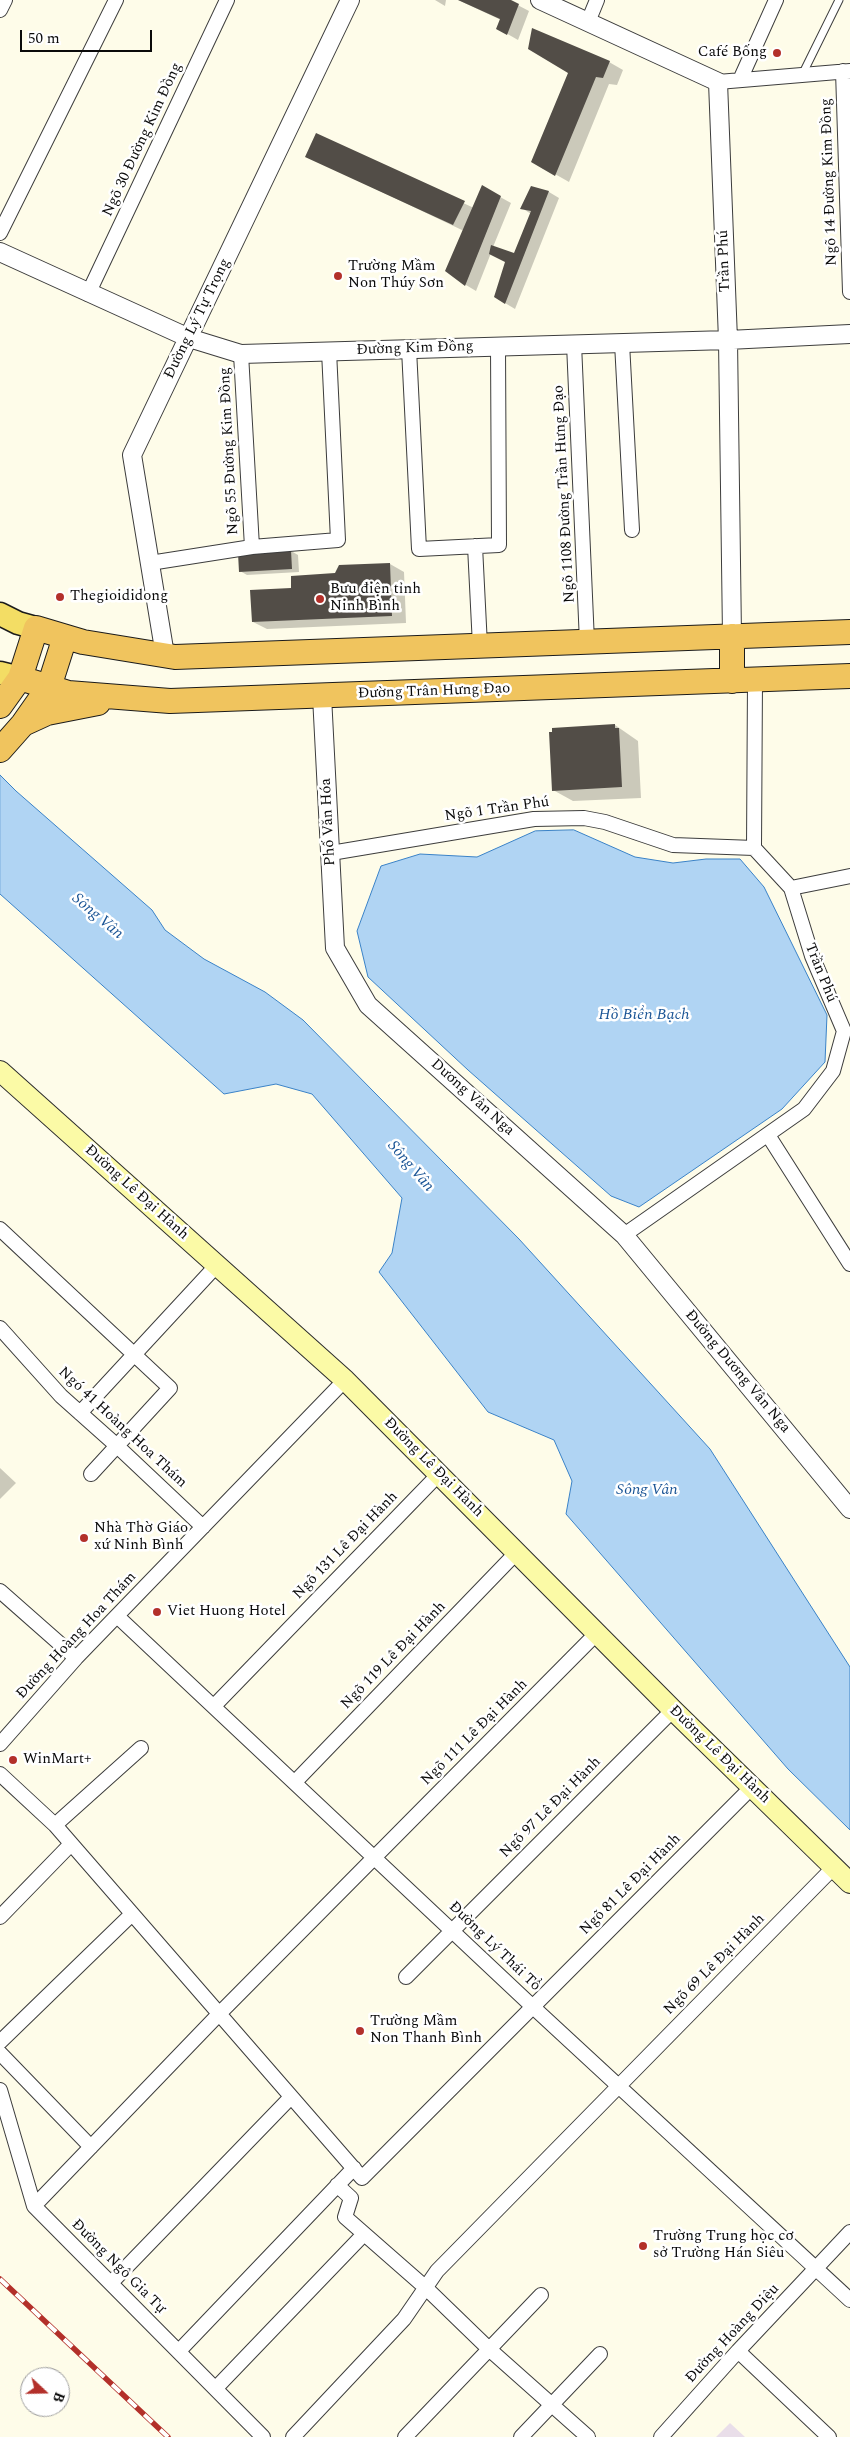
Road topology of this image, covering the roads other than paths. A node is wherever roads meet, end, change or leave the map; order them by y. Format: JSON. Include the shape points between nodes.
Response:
{"nodes":[{"id":1,"x":5,"y":0,"type":"edge"},
{"id":2,"x":116,"y":0,"type":"edge"},
{"id":3,"x":227,"y":0,"type":"edge"},
{"id":4,"x":350,"y":0,"type":"edge"},
{"id":5,"x":540,"y":0,"type":"edge"},
{"id":6,"x":597,"y":0,"type":"edge"},
{"id":7,"x":776,"y":0,"type":"edge"},
{"id":8,"x":839,"y":0,"type":"edge"},
{"id":9,"x":0,"y":10,"type":"edge"},
{"id":10,"x":588,"y":22,"type":"junction"},
{"id":11,"x":846,"y":71,"type":"edge"},
{"id":12,"x":802,"y":75,"type":"junction"},
{"id":13,"x":740,"y":80,"type":"junction"},
{"id":14,"x":718,"y":82,"type":"junction"},
{"id":15,"x":0,"y":233,"type":"edge"},
{"id":16,"x":0,"y":252,"type":"edge"},
{"id":17,"x":850,"y":292,"type":"edge"},
{"id":18,"x":88,"y":294,"type":"junction"},
{"id":19,"x":850,"y":334,"type":"edge"},
{"id":20,"x":189,"y":338,"type":"junction"},
{"id":21,"x":728,"y":340,"type":"junction"},
{"id":22,"x":622,"y":343,"type":"junction"},
{"id":23,"x":574,"y":344,"type":"junction"},
{"id":24,"x":498,"y":346,"type":"junction"},
{"id":25,"x":409,"y":349,"type":"junction"},
{"id":26,"x":329,"y":351,"type":"junction"},
{"id":27,"x":241,"y":354,"type":"junction"},
{"id":28,"x":632,"y":530,"type":"dead end"},
{"id":29,"x":475,"y":546,"type":"junction"},
{"id":30,"x":252,"y":547,"type":"junction"},
{"id":31,"x":150,"y":562,"type":"junction"},
{"id":32,"x":0,"y":614,"type":"edge"},
{"id":33,"x":36,"y":628,"type":"junction"},
{"id":34,"x":850,"y":632,"type":"edge"},
{"id":35,"x":732,"y":636,"type":"junction"},
{"id":36,"x":65,"y":637,"type":"junction"},
{"id":37,"x":587,"y":642,"type":"junction"},
{"id":38,"x":480,"y":646,"type":"junction"},
{"id":39,"x":165,"y":655,"type":"junction"},
{"id":40,"x":10,"y":676,"type":"edge"},
{"id":41,"x":850,"y":676,"type":"edge"},
{"id":42,"x":743,"y":680,"type":"junction"},
{"id":43,"x":49,"y":687,"type":"junction"},
{"id":44,"x":322,"y":696,"type":"junction"},
{"id":45,"x":170,"y":701,"type":"junction"},
{"id":46,"x":0,"y":706,"type":"edge"},
{"id":47,"x":23,"y":724,"type":"junction"},
{"id":48,"x":0,"y":750,"type":"edge"},
{"id":49,"x":754,"y":848,"type":"junction"},
{"id":50,"x":331,"y":853,"type":"junction"},
{"id":51,"x":850,"y":876,"type":"edge"},
{"id":52,"x":791,"y":888,"type":"junction"},
{"id":53,"x":335,"y":948,"type":"joint"},
{"id":54,"x":847,"y":1031,"type":"edge"},
{"id":55,"x":0,"y":1071,"type":"edge"},
{"id":56,"x":768,"y":1135,"type":"junction"},
{"id":57,"x":0,"y":1229,"type":"edge"},
{"id":58,"x":624,"y":1235,"type":"junction"},
{"id":59,"x":850,"y":1264,"type":"edge"},
{"id":60,"x":217,"y":1265,"type":"junction"},
{"id":61,"x":0,"y":1328,"type":"edge"},
{"id":62,"x":134,"y":1354,"type":"junction"},
{"id":63,"x":345,"y":1380,"type":"junction"},
{"id":64,"x":80,"y":1413,"type":"junction"},
{"id":65,"x":116,"y":1445,"type":"junction"},
{"id":66,"x":91,"y":1474,"type":"dead end"},
{"id":67,"x":439,"y":1474,"type":"junction"},
{"id":68,"x":850,"y":1509,"type":"edge"},
{"id":69,"x":204,"y":1527,"type":"junction"},
{"id":70,"x":517,"y":1552,"type":"junction"},
{"id":71,"x":0,"y":1591,"type":"edge"},
{"id":72,"x":117,"y":1616,"type":"junction"},
{"id":73,"x":597,"y":1633,"type":"junction"},
{"id":74,"x":76,"y":1658,"type":"junction"},
{"id":75,"x":214,"y":1706,"type":"junction"},
{"id":76,"x":674,"y":1710,"type":"junction"},
{"id":77,"x":0,"y":1744,"type":"edge"},
{"id":78,"x":141,"y":1748,"type":"dead end"},
{"id":79,"x":0,"y":1774,"type":"edge"},
{"id":80,"x":295,"y":1782,"type":"junction"},
{"id":81,"x":752,"y":1786,"type":"junction"},
{"id":82,"x":55,"y":1825,"type":"junction"},
{"id":83,"x":71,"y":1844,"type":"junction"},
{"id":84,"x":375,"y":1856,"type":"junction"},
{"id":85,"x":834,"y":1868,"type":"junction"},
{"id":86,"x":850,"y":1883,"type":"edge"},
{"id":87,"x":132,"y":1914,"type":"junction"},
{"id":88,"x":0,"y":1917,"type":"edge"},
{"id":89,"x":452,"y":1928,"type":"junction"},
{"id":90,"x":406,"y":1976,"type":"dead end"},
{"id":91,"x":533,"y":2007,"type":"junction"},
{"id":92,"x":219,"y":2014,"type":"junction"},
{"id":93,"x":0,"y":2042,"type":"edge"},
{"id":94,"x":0,"y":2053,"type":"edge"},
{"id":95,"x":619,"y":2086,"type":"junction"},
{"id":96,"x":0,"y":2090,"type":"edge"},
{"id":97,"x":291,"y":2097,"type":"junction"},
{"id":98,"x":91,"y":2147,"type":"junction"},
{"id":99,"x":354,"y":2168,"type":"junction"},
{"id":100,"x":338,"y":2185,"type":"junction"},
{"id":101,"x":34,"y":2206,"type":"junction"},
{"id":102,"x":850,"y":2232,"type":"edge"},
{"id":103,"x":364,"y":2234,"type":"junction"},
{"id":104,"x":816,"y":2268,"type":"junction"},
{"id":105,"x":111,"y":2283,"type":"junction"},
{"id":106,"x":426,"y":2288,"type":"junction"},
{"id":107,"x":542,"y":2295,"type":"dead end"},
{"id":108,"x":850,"y":2300,"type":"edge"},
{"id":109,"x":490,"y":2349,"type":"junction"},
{"id":110,"x":738,"y":2351,"type":"junction"},
{"id":111,"x":179,"y":2352,"type":"junction"},
{"id":112,"x":600,"y":2354,"type":"dead end"},
{"id":113,"x":216,"y":2388,"type":"junction"},
{"id":114,"x":553,"y":2403,"type":"junction"},
{"id":115,"x":263,"y":2437,"type":"edge"},
{"id":116,"x":293,"y":2437,"type":"edge"},
{"id":117,"x":405,"y":2437,"type":"edge"},
{"id":118,"x":521,"y":2437,"type":"edge"},
{"id":119,"x":588,"y":2437,"type":"edge"},
{"id":120,"x":661,"y":2437,"type":"edge"},
{"id":121,"x":830,"y":2437,"type":"edge"}],
"edges":[{"from":1,"to":9,"type":"street"},
{"from":2,"to":15,"type":"street"},
{"from":3,"to":18,"type":"street","name":"Ngõ 30 Đường Kim Đồng"},
{"from":4,"to":20,"type":"street","name":"Đường Lý Tự Trọng"},
{"from":5,"to":10,"type":"street"},
{"from":6,"to":10,"type":"street"},
{"from":7,"to":13,"type":"street"},
{"from":8,"to":12,"type":"lane"},
{"from":10,"to":14,"type":"street"},
{"from":11,"to":12,"type":"street"},
{"from":11,"to":17,"type":"street","name":"Ngõ 14 Đường Kim Đồng"},
{"from":12,"to":13,"type":"street"},
{"from":13,"to":14,"type":"street"},
{"from":14,"to":21,"type":"street","name":"Trần Phú"},
{"from":16,"to":18,"type":"street","name":"Đường Kim Đồng"},
{"from":18,"to":20,"type":"street","name":"Đường Kim Đồng"},
{"from":19,"to":21,"type":"street","name":"Đường Kim Đồng"},
{"from":20,"to":27,"type":"street","name":"Đường Kim Đồng"},
{"from":20,"to":31,"type":"street","name":"Đường Lý Tự Trọng","via":[[132,455]]},
{"from":21,"to":22,"type":"street","name":"Đường Kim Đồng"},
{"from":21,"to":35,"type":"street","name":"Trần Phú"},
{"from":22,"to":23,"type":"street","name":"Đường Kim Đồng"},
{"from":22,"to":28,"type":"street"},
{"from":23,"to":24,"type":"street","name":"Đường Kim Đồng"},
{"from":23,"to":37,"type":"street","name":"Ngõ 1108 Đường Trần Hưng Đạo"},
{"from":24,"to":25,"type":"street","name":"Đường Kim Đồng"},
{"from":24,"to":29,"type":"street","via":[[498,545]]},
{"from":25,"to":26,"type":"street","name":"Đường Kim Đồng"},
{"from":25,"to":29,"type":"street","via":[[419,550]]},
{"from":26,"to":27,"type":"street","name":"Đường Kim Đồng"},
{"from":26,"to":30,"type":"street","via":[[338,540]]},
{"from":27,"to":30,"type":"street","name":"Ngõ 55 Đường Kim Đồng"},
{"from":29,"to":38,"type":"street"},
{"from":30,"to":31,"type":"street"},
{"from":31,"to":39,"type":"street","name":"Đường Lý Tự Trọng"},
{"from":32,"to":33,"type":"main road"},
{"from":33,"to":36,"type":"highway"},
{"from":33,"to":40,"type":"highway"},
{"from":34,"to":35,"type":"highway"},
{"from":35,"to":37,"type":"highway"},
{"from":35,"to":42,"type":"highway"},
{"from":36,"to":39,"type":"highway"},
{"from":36,"to":43,"type":"highway"},
{"from":37,"to":38,"type":"highway"},
{"from":38,"to":39,"type":"highway"},
{"from":40,"to":43,"type":"highway","name":"Đường Trân Hưng Đạo"},
{"from":40,"to":46,"type":"highway"},
{"from":41,"to":42,"type":"highway","name":"Đường Trân Hưng Đạo"},
{"from":42,"to":44,"type":"highway","name":"Đường Trân Hưng Đạo"},
{"from":42,"to":49,"type":"street"},
{"from":43,"to":45,"type":"highway","name":"Đường Trân Hưng Đạo","via":[[68,692]]},
{"from":43,"to":47,"type":"highway"},
{"from":44,"to":45,"type":"highway","name":"Đường Trân Hưng Đạo"},
{"from":44,"to":50,"type":"street","name":"Phố Văn Hóa"},
{"from":45,"to":47,"type":"highway","via":[[88,704]]},
{"from":47,"to":48,"type":"highway"},
{"from":49,"to":50,"type":"street","name":"Ngõ 1 Trần Phú","via":[[673,845],[584,818],[534,819]]},
{"from":49,"to":52,"type":"street","name":"Trần Phú"},
{"from":50,"to":53,"type":"street","name":"Phố Văn Hóa"},
{"from":51,"to":52,"type":"street"},
{"from":52,"to":54,"type":"street","name":"Trần Phú","via":[[812,956]]},
{"from":53,"to":58,"type":"street","name":"Dương Vân Nga","via":[[368,1005]]},
{"from":54,"to":56,"type":"street","name":"Trần Phú","via":[[834,1071],[804,1109]]},
{"from":55,"to":60,"type":"main road","name":"Đường Lê Đại Hành"},
{"from":56,"to":58,"type":"street","name":"Trần Phú"},
{"from":56,"to":59,"type":"street"},
{"from":57,"to":62,"type":"street"},
{"from":58,"to":68,"type":"street","name":"Đường Dương Vân Nga"},
{"from":60,"to":62,"type":"street"},
{"from":60,"to":63,"type":"main road","name":"Đường Lê Đại Hành"},
{"from":61,"to":64,"type":"street","name":"Ngó 41 Hoàng Hoa Thám"},
{"from":62,"to":64,"type":"street"},
{"from":62,"to":65,"type":"street","via":[[170,1388]]},
{"from":63,"to":67,"type":"main road","name":"Đường Lê Đại Hành"},
{"from":63,"to":69,"type":"street","name":"Đường Hoàng Hoa Thám"},
{"from":64,"to":65,"type":"street","name":"Ngó 41 Hoàng Hoa Thám"},
{"from":65,"to":66,"type":"street"},
{"from":65,"to":69,"type":"street","name":"Ngó 41 Hoàng Hoa Thám"},
{"from":67,"to":70,"type":"main road","name":"Đường Lê Đại Hành"},
{"from":67,"to":75,"type":"street","name":"Ngõ 131 Lê Đại Hành"},
{"from":69,"to":72,"type":"street","name":"Đường Hoàng Hoa Thám"},
{"from":70,"to":73,"type":"main road","name":"Đường Lê Đại Hành"},
{"from":70,"to":80,"type":"street","name":"Ngõ 119 Lê Đại Hành"},
{"from":71,"to":74,"type":"street"},
{"from":72,"to":74,"type":"street","name":"Đường Hoàng Hoa Thám"},
{"from":72,"to":75,"type":"street","name":"Đường Lý Thái Tổ"},
{"from":73,"to":76,"type":"main road","name":"Đường Lê Đại Hành"},
{"from":73,"to":84,"type":"street","name":"Ngõ 111 Lê Đại Hành"},
{"from":74,"to":77,"type":"street","name":"Đường Hoàng Hoa Thám"},
{"from":75,"to":80,"type":"street","name":"Đường Lý Thái Tổ"},
{"from":76,"to":81,"type":"main road","name":"Đường Lê Đại Hành"},
{"from":76,"to":89,"type":"street","name":"Ngõ 97 Lê Đại Hành"},
{"from":78,"to":82,"type":"street"},
{"from":79,"to":82,"type":"street"},
{"from":80,"to":84,"type":"street","name":"Đường Lý Thái Tổ"},
{"from":81,"to":85,"type":"main road","name":"Đường Lê Đại Hành"},
{"from":81,"to":91,"type":"street","name":"Ngõ 81 Lê Đại Hành"},
{"from":82,"to":83,"type":"street"},
{"from":83,"to":87,"type":"street"},
{"from":83,"to":88,"type":"street"},
{"from":84,"to":89,"type":"street","name":"Đường Lý Thái Tổ"},
{"from":84,"to":92,"type":"street","name":"Ngõ 111 Lê Đại Hành"},
{"from":85,"to":86,"type":"main road","name":"Đường Lê Đại Hành"},
{"from":85,"to":95,"type":"street","name":"Ngõ 69 Lê Đại Hành"},
{"from":87,"to":92,"type":"street"},
{"from":87,"to":93,"type":"street"},
{"from":89,"to":90,"type":"street","name":"Ngõ 97 Lê Đại Hành"},
{"from":89,"to":91,"type":"street","name":"Đường Lý Thái Tổ"},
{"from":91,"to":95,"type":"street","name":"Đường Lý Thái Tổ"},
{"from":91,"to":99,"type":"street","name":"Ngõ 81 Lê Đại Hành","via":[[362,2178]]},
{"from":92,"to":97,"type":"street"},
{"from":92,"to":98,"type":"street","name":"Ngõ 111 Lê Đại Hành"},
{"from":94,"to":98,"type":"street"},
{"from":95,"to":104,"type":"street","name":"Đường Lý Thái Tổ"},
{"from":95,"to":106,"type":"street","name":"Ngõ 69 Lê Đại Hành","via":[[437,2271]]},
{"from":96,"to":101,"type":"street","name":"Đường Ngô Gia Tự"},
{"from":97,"to":99,"type":"street"},
{"from":97,"to":105,"type":"street"},
{"from":98,"to":101,"type":"street","name":"Ngõ 111 Lê Đại Hành"},
{"from":99,"to":100,"type":"street"},
{"from":100,"to":103,"type":"street","via":[[351,2198],[345,2217]]},
{"from":100,"to":111,"type":"street"},
{"from":101,"to":105,"type":"street","name":"Đường Ngô Gia Tự"},
{"from":102,"to":104,"type":"street","name":"Đường Hoàng Diệu"},
{"from":103,"to":106,"type":"street"},
{"from":103,"to":113,"type":"street"},
{"from":104,"to":108,"type":"street","name":"Đường Lý Thái Tổ"},
{"from":104,"to":110,"type":"street","name":"Đường Hoàng Diệu"},
{"from":105,"to":111,"type":"street","name":"Đường Ngô Gia Tự"},
{"from":106,"to":109,"type":"street"},
{"from":106,"to":116,"type":"street","name":"Ngõ 69 Lê Đại Hành","via":[[404,2319]]},
{"from":107,"to":109,"type":"street"},
{"from":109,"to":114,"type":"street"},
{"from":109,"to":117,"type":"street"},
{"from":110,"to":120,"type":"street","name":"Đường Hoàng Diệu"},
{"from":110,"to":121,"type":"street"},
{"from":111,"to":113,"type":"street","name":"Đường Ngô Gia Tự"},
{"from":112,"to":114,"type":"street"},
{"from":113,"to":115,"type":"street","name":"Đường Ngô Gia Tự"},
{"from":114,"to":118,"type":"street"},
{"from":114,"to":119,"type":"street"}]}
